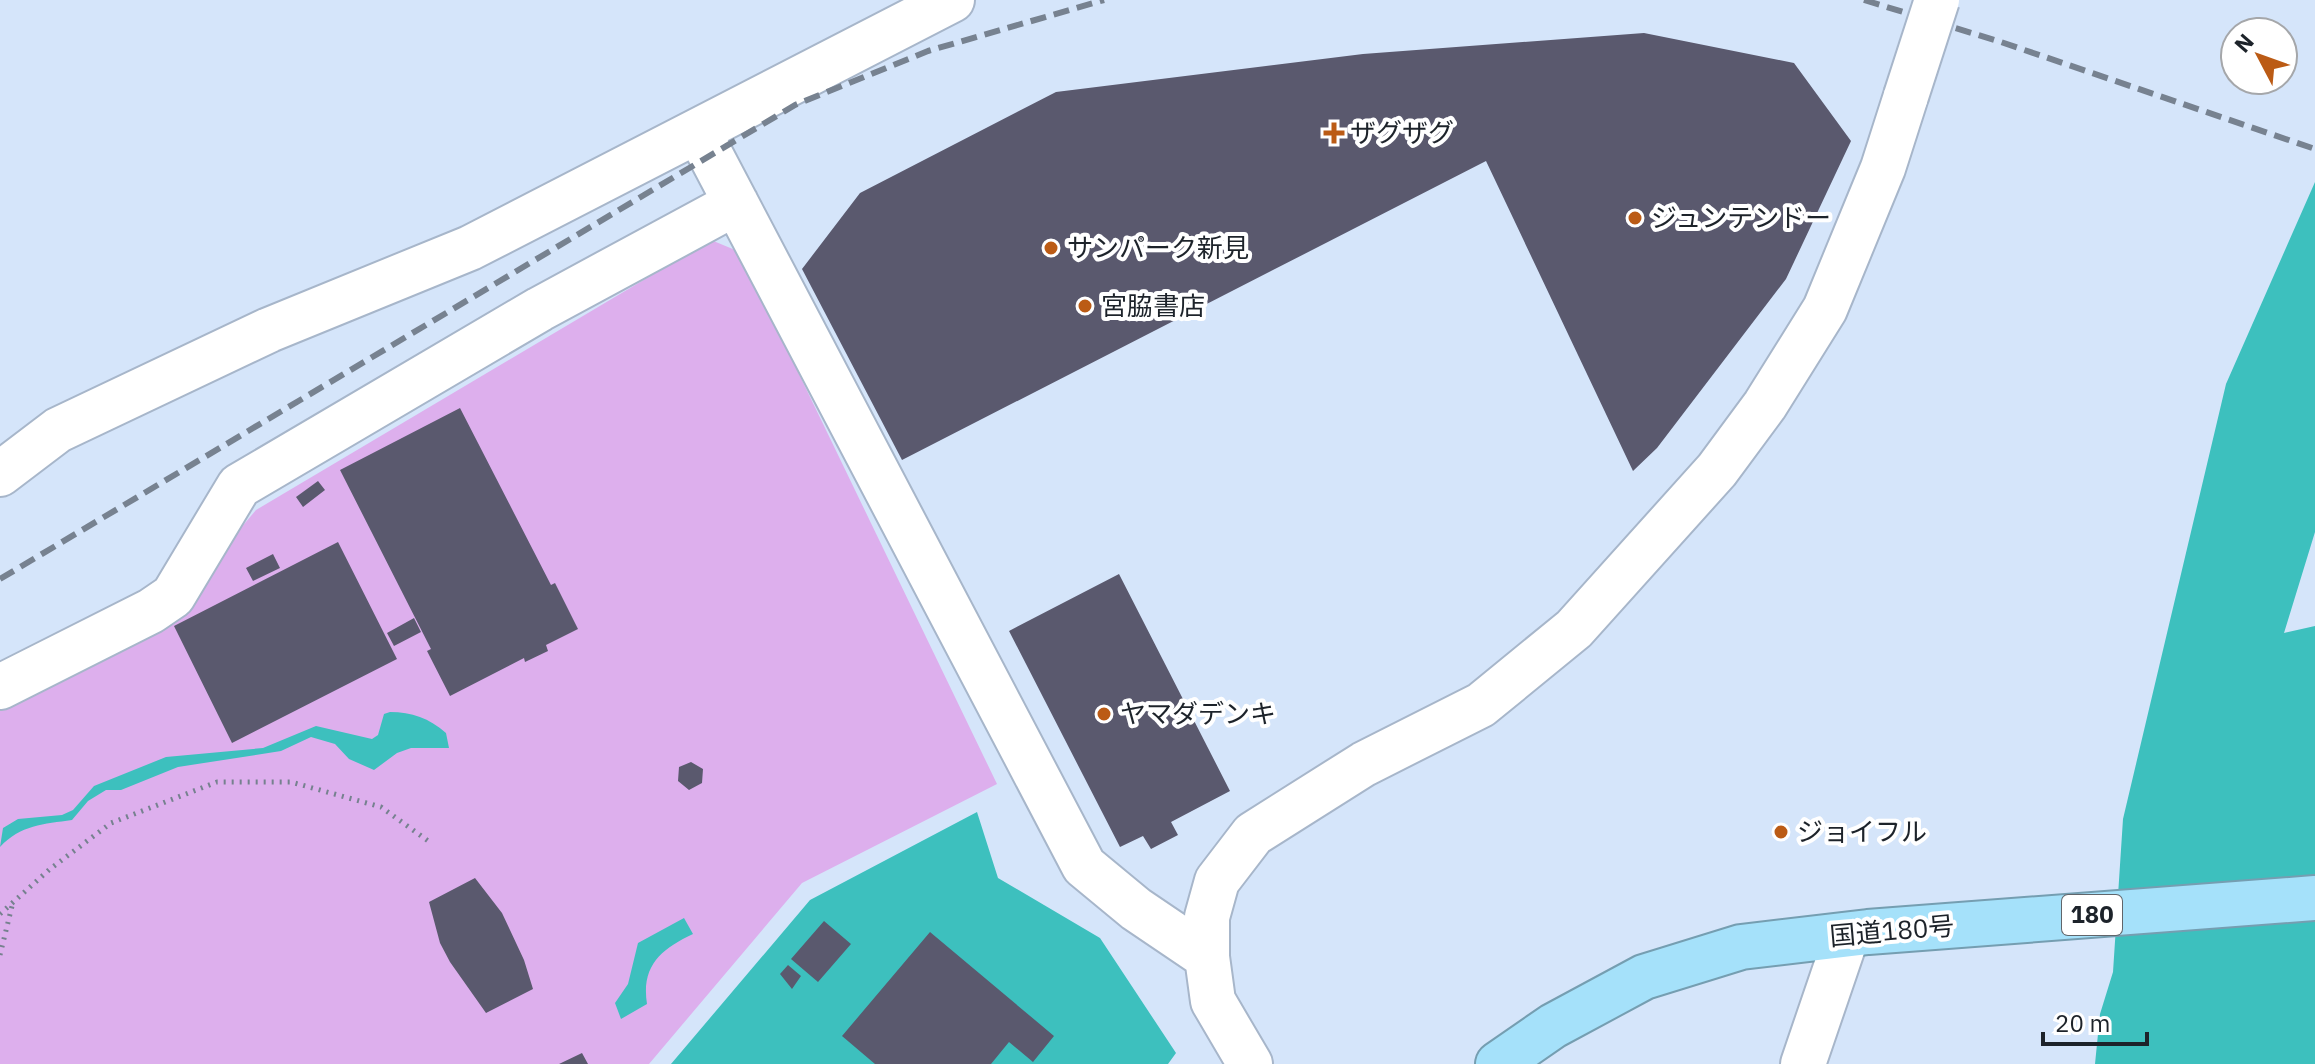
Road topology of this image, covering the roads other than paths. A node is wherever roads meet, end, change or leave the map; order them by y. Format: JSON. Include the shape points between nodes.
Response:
{"nodes":[{"id":1,"x":952,"y":0,"type":"edge"},
{"id":2,"x":1937,"y":0,"type":"edge"},
{"id":3,"x":698,"y":131,"type":"junction"},
{"id":4,"x":736,"y":203,"type":"junction"},
{"id":5,"x":0,"y":474,"type":"edge"},
{"id":6,"x":0,"y":687,"type":"edge"},
{"id":7,"x":2315,"y":898,"type":"edge"},
{"id":8,"x":1858,"y":933,"type":"junction"},
{"id":9,"x":1207,"y":957,"type":"junction"},
{"id":10,"x":1250,"y":1064,"type":"edge"},
{"id":11,"x":1498,"y":1064,"type":"edge"},
{"id":12,"x":1803,"y":1064,"type":"edge"}],
"edges":[{"from":1,"to":3,"type":"street"},
{"from":2,"to":9,"type":"street","bridge":true,"via":[[1883,168],[1825,309],[1717,470],[1574,629],[1481,705],[1364,764],[1253,834],[1217,881],[1207,917]]},
{"from":3,"to":4,"type":"street"},
{"from":3,"to":5,"type":"street","via":[[470,248],[269,330],[58,430]]},
{"from":4,"to":6,"type":"street","via":[[540,309],[239,486],[173,596]]},
{"from":4,"to":9,"type":"street","via":[[1084,866]]},
{"from":7,"to":8,"type":"highway","name":"国道180号","number":"180"},
{"from":8,"to":11,"type":"highway","name":"国道180号","number":"180","via":[[1741,947],[1644,977],[1553,1026]]},
{"from":8,"to":12,"type":"street"},
{"from":9,"to":10,"type":"street","via":[[1213,1001]]}]}
